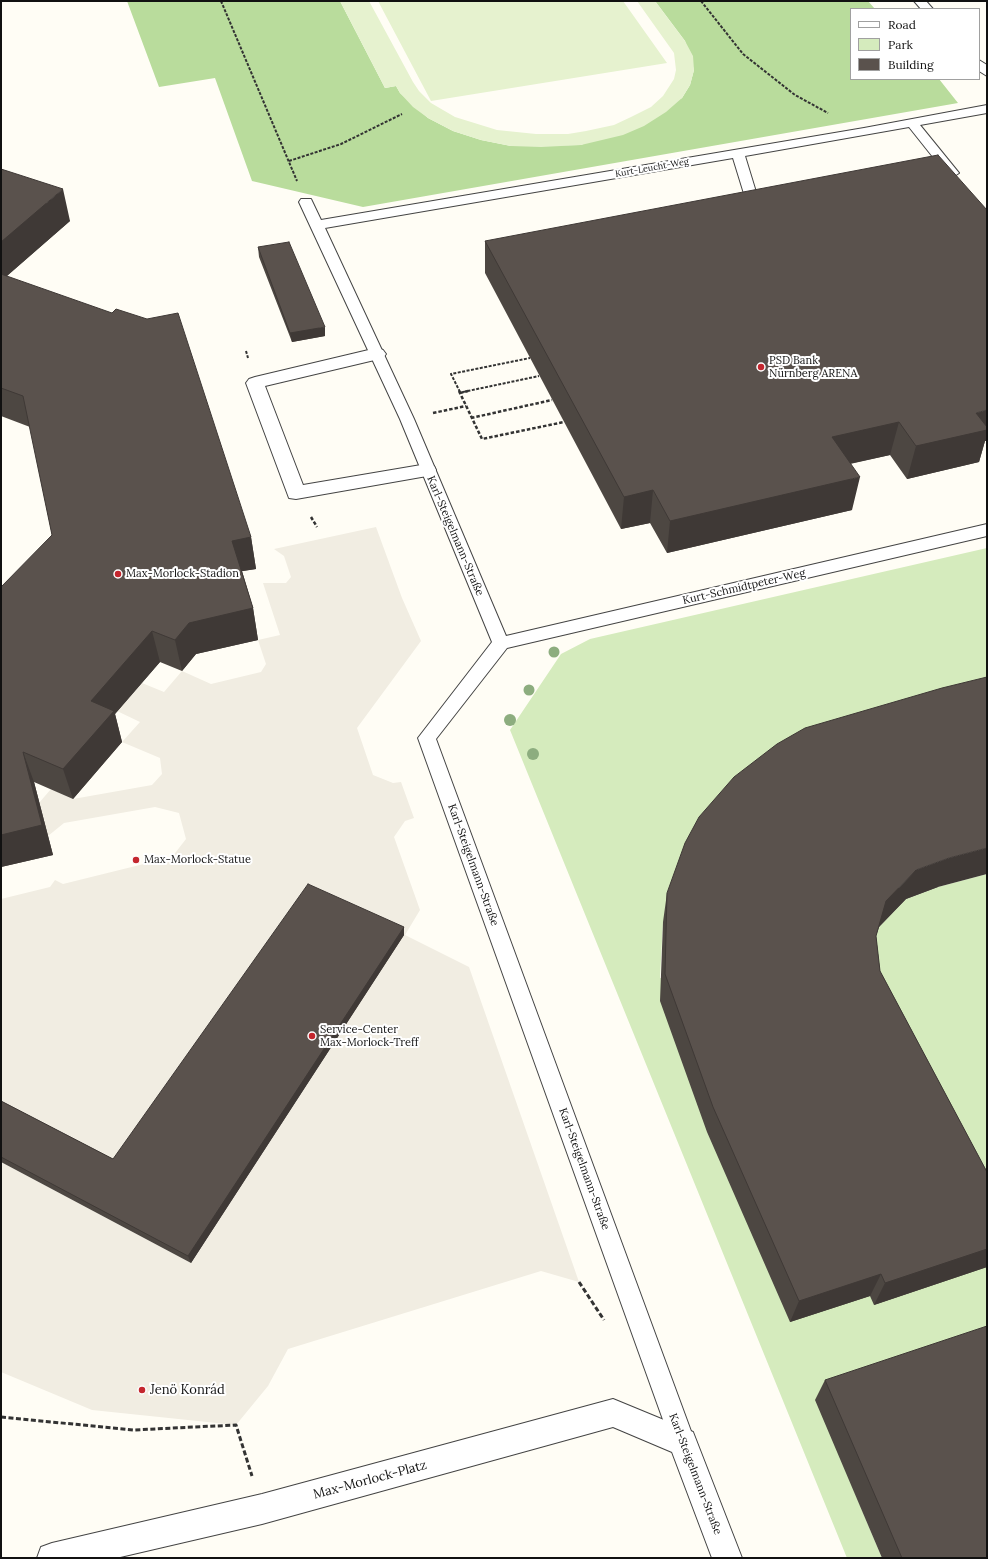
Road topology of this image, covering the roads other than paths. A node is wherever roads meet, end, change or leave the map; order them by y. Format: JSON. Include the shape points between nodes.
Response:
{"nodes":[{"id":1,"x":987,"y":109,"type":"edge"},
{"id":2,"x":912,"y":123,"type":"junction"},
{"id":3,"x":738,"y":154,"type":"junction"},
{"id":4,"x":946,"y":165,"type":"junction"},
{"id":5,"x":931,"y":168,"type":"edge"},
{"id":6,"x":962,"y":183,"type":"edge"},
{"id":7,"x":779,"y":195,"type":"edge"},
{"id":8,"x":306,"y":202,"type":"road end"},
{"id":9,"x":317,"y":225,"type":"junction"},
{"id":10,"x":377,"y":354,"type":"junction"},
{"id":11,"x":426,"y":470,"type":"junction"},
{"id":12,"x":987,"y":530,"type":"edge"},
{"id":13,"x":501,"y":643,"type":"junction"},
{"id":14,"x":683,"y":1442,"type":"junction"},
{"id":15,"x":52,"y":1558,"type":"edge"},
{"id":16,"x":727,"y":1558,"type":"edge"}],
"edges":[{"from":1,"to":2,"type":"lane","name":"Kurt-Leucht-Weg"},
{"from":2,"to":3,"type":"lane","name":"Kurt-Leucht-Weg"},
{"from":2,"to":4,"type":"lane"},
{"from":3,"to":7,"type":"lane","via":[[750,194],[764,198]]},
{"from":3,"to":9,"type":"lane","name":"Kurt-Leucht-Weg"},
{"from":4,"to":5,"type":"lane"},
{"from":4,"to":6,"type":"lane"},
{"from":8,"to":9,"type":"lane","name":"Karl-Steigelmann-Straße"},
{"from":9,"to":10,"type":"lane","name":"Karl-Steigelmann-Straße"},
{"from":10,"to":11,"type":"lane","name":"Karl-Steigelmann-Straße","via":[[407,419]]},
{"from":10,"to":11,"type":"street","via":[[255,383],[296,493]]},
{"from":11,"to":13,"type":"lane","name":"Karl-Steigelmann-Straße"},
{"from":12,"to":13,"type":"lane","name":"Kurt-Schmidtpeter-Weg"},
{"from":13,"to":14,"type":"lane","name":"Karl-Steigelmann-Straße","via":[[427,738]]},
{"from":14,"to":15,"type":"street","name":"Max-Morlock-Platz","via":[[613,1413],[262,1509]]},
{"from":14,"to":16,"type":"street","name":"Karl-Steigelmann-Straße"}]}
